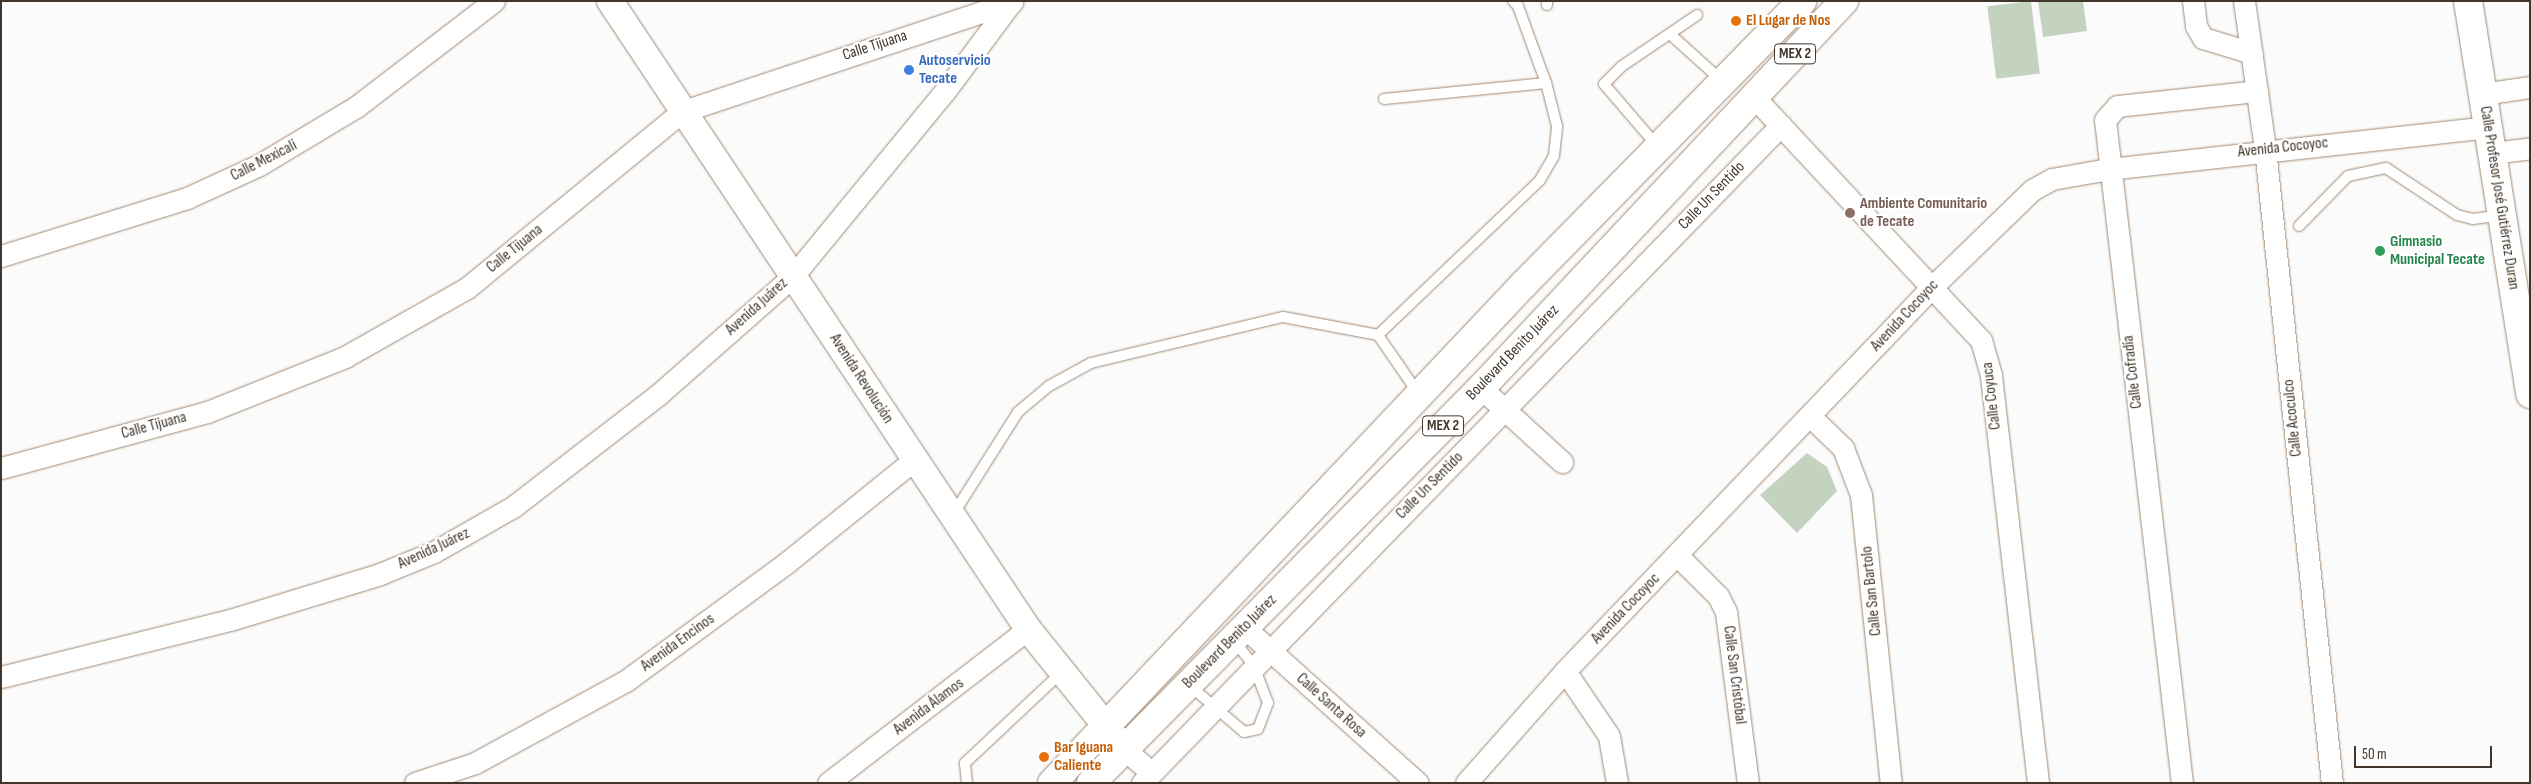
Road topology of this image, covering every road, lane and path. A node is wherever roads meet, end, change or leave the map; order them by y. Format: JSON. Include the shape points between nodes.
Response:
{"nodes":[{"id":1,"x":494,"y":1,"type":"edge"},
{"id":2,"x":610,"y":1,"type":"edge"},
{"id":3,"x":1512,"y":1,"type":"edge"},
{"id":4,"x":1802,"y":1,"type":"edge"},
{"id":5,"x":2193,"y":1,"type":"edge"},
{"id":6,"x":2244,"y":1,"type":"edge"},
{"id":7,"x":2468,"y":1,"type":"edge"},
{"id":8,"x":1012,"y":2,"type":"edge"},
{"id":9,"x":1838,"y":4,"type":"edge"},
{"id":10,"x":1697,"y":15,"type":"dead end"},
{"id":11,"x":1670,"y":34,"type":"junction"},
{"id":12,"x":2252,"y":53,"type":"junction"},
{"id":13,"x":1723,"y":82,"type":"junction"},
{"id":14,"x":1546,"y":83,"type":"junction"},
{"id":15,"x":2530,"y":87,"type":"edge"},
{"id":16,"x":2257,"y":91,"type":"junction"},
{"id":17,"x":2482,"y":94,"type":"junction"},
{"id":18,"x":1755,"y":98,"type":"junction"},
{"id":19,"x":1384,"y":99,"type":"dead end"},
{"id":20,"x":681,"y":112,"type":"junction"},
{"id":21,"x":1781,"y":125,"type":"junction"},
{"id":22,"x":2490,"y":140,"type":"junction"},
{"id":23,"x":1658,"y":148,"type":"junction"},
{"id":24,"x":2530,"y":148,"type":"edge"},
{"id":25,"x":2265,"y":150,"type":"junction"},
{"id":26,"x":2109,"y":169,"type":"junction"},
{"id":27,"x":2502,"y":215,"type":"junction"},
{"id":28,"x":2298,"y":226,"type":"dead end"},
{"id":29,"x":1,"y":256,"type":"edge"},
{"id":30,"x":793,"y":276,"type":"junction"},
{"id":31,"x":1932,"y":287,"type":"junction"},
{"id":32,"x":2524,"y":327,"type":"edge"},
{"id":33,"x":1378,"y":335,"type":"junction"},
{"id":34,"x":1480,"y":388,"type":"junction"},
{"id":35,"x":2530,"y":394,"type":"edge"},
{"id":36,"x":1420,"y":395,"type":"junction"},
{"id":37,"x":1505,"y":410,"type":"junction"},
{"id":38,"x":1810,"y":417,"type":"junction"},
{"id":39,"x":914,"y":460,"type":"junction"},
{"id":40,"x":1562,"y":462,"type":"dead end"},
{"id":41,"x":1,"y":468,"type":"edge"},
{"id":42,"x":952,"y":516,"type":"junction"},
{"id":43,"x":1678,"y":556,"type":"junction"},
{"id":44,"x":1028,"y":629,"type":"junction"},
{"id":45,"x":1239,"y":634,"type":"junction"},
{"id":46,"x":1261,"y":658,"type":"junction"},
{"id":47,"x":1565,"y":671,"type":"junction"},
{"id":48,"x":1061,"y":673,"type":"junction"},
{"id":49,"x":1,"y":678,"type":"edge"},
{"id":50,"x":1188,"y":684,"type":"junction"},
{"id":51,"x":1215,"y":706,"type":"junction"},
{"id":52,"x":1105,"y":728,"type":"junction"},
{"id":53,"x":1124,"y":748,"type":"junction"},
{"id":54,"x":1147,"y":778,"type":"edge"},
{"id":55,"x":415,"y":783,"type":"edge"},
{"id":56,"x":828,"y":783,"type":"edge"},
{"id":57,"x":967,"y":783,"type":"edge"},
{"id":58,"x":1052,"y":783,"type":"edge"},
{"id":59,"x":1091,"y":783,"type":"edge"},
{"id":60,"x":1418,"y":783,"type":"edge"},
{"id":61,"x":1466,"y":783,"type":"edge"},
{"id":62,"x":1618,"y":783,"type":"edge"},
{"id":63,"x":1748,"y":783,"type":"edge"},
{"id":64,"x":1891,"y":783,"type":"edge"},
{"id":65,"x":2038,"y":783,"type":"edge"},
{"id":66,"x":2182,"y":783,"type":"edge"},
{"id":67,"x":2332,"y":783,"type":"edge"}],
"edges":[{"from":1,"to":29,"type":"street","name":"Calle Mexicali","via":[[356,107],[259,165],[142,214]]},
{"from":2,"to":20,"type":"street","name":"Avenida Revolución"},
{"from":3,"to":14,"type":"lane","via":[[1518,6]]},
{"from":4,"to":13,"type":"main road","name":"Boulevard Benito Juárez","number":"MEX 2"},
{"from":5,"to":12,"type":"street","via":[[2196,26],[2203,38]]},
{"from":6,"to":12,"type":"street","name":"Calle Acoculco"},
{"from":7,"to":17,"type":"main road","name":"Calle Profesor José Gutiérrez Duran"},
{"from":8,"to":20,"type":"street","name":"Calle Tijuana"},
{"from":8,"to":30,"type":"street","name":"Avenida Juárez"},
{"from":9,"to":18,"type":"main road","name":"Boulevard Benito Juárez","number":"MEX 2"},
{"from":10,"to":11,"type":"lane"},
{"from":11,"to":13,"type":"lane"},
{"from":11,"to":23,"type":"lane","via":[[1622,66],[1604,84]]},
{"from":12,"to":16,"type":"street","name":"Calle Acoculco"},
{"from":13,"to":23,"type":"main road","name":"Boulevard Benito Juárez","number":"MEX 2"},
{"from":14,"to":19,"type":"lane"},
{"from":14,"to":33,"type":"lane","via":[[1557,126],[1554,156],[1540,180]]},
{"from":15,"to":17,"type":"street"},
{"from":16,"to":25,"type":"street","name":"Calle Acoculco"},
{"from":16,"to":26,"type":"street","name":"Calle Cofradía","via":[[2117,106],[2105,120]]},
{"from":17,"to":22,"type":"main road","name":"Calle Profesor José Gutiérrez Duran"},
{"from":18,"to":21,"type":"street","name":"Calle Coyuca"},
{"from":18,"to":34,"type":"main road","name":"Boulevard Benito Juárez","number":"MEX 2"},
{"from":20,"to":30,"type":"street","name":"Avenida Revolución"},
{"from":20,"to":41,"type":"street","name":"Calle Tijuana","via":[[467,288],[346,357],[207,412]]},
{"from":21,"to":31,"type":"street","name":"Calle Coyuca"},
{"from":21,"to":37,"type":"street","name":"Calle Un Sentido"},
{"from":22,"to":24,"type":"street","name":"Avenida Cocoyoc"},
{"from":22,"to":25,"type":"street","name":"Avenida Cocoyoc"},
{"from":22,"to":27,"type":"main road","name":"Calle Profesor José Gutiérrez Duran"},
{"from":23,"to":36,"type":"main road","name":"Boulevard Benito Juárez","number":"MEX 2"},
{"from":25,"to":26,"type":"street","name":"Avenida Cocoyoc"},
{"from":25,"to":67,"type":"street","name":"Calle Acoculco"},
{"from":26,"to":31,"type":"street","name":"Avenida Cocoyoc","via":[[2052,179],[2032,190]]},
{"from":26,"to":66,"type":"street","name":"Calle Cofradía"},
{"from":27,"to":28,"type":"lane","via":[[2473,219],[2457,215],[2386,168],[2348,176]]},
{"from":27,"to":32,"type":"main road","name":"Calle Profesor José Gutiérrez Duran"},
{"from":30,"to":39,"type":"street","name":"Avenida Revolución"},
{"from":30,"to":49,"type":"street","name":"Avenida Juárez","via":[[594,447],[513,506],[434,552],[380,574],[230,620]]},
{"from":31,"to":38,"type":"street","name":"Avenida Cocoyoc"},
{"from":31,"to":65,"type":"street","name":"Calle Coyuca","via":[[1982,340],[1988,356]]},
{"from":32,"to":35,"type":"main road","name":"Calle Profesor José Gutiérrez Duran"},
{"from":33,"to":36,"type":"lane"},
{"from":33,"to":42,"type":"lane","via":[[1283,317],[1091,364],[1049,386],[1018,412]]},
{"from":34,"to":37,"type":"street"},
{"from":34,"to":45,"type":"main road","name":"Boulevard Benito Juárez","number":"MEX 2"},
{"from":36,"to":52,"type":"main road","name":"Boulevard Benito Juárez","number":"MEX 2"},
{"from":37,"to":40,"type":"street"},
{"from":37,"to":46,"type":"street","name":"Calle Un Sentido"},
{"from":38,"to":43,"type":"street","name":"Avenida Cocoyoc"},
{"from":38,"to":64,"type":"street","name":"Calle San Bartolo","via":[[1843,448],[1861,495]]},
{"from":39,"to":42,"type":"street","name":"Avenida Revolución"},
{"from":39,"to":55,"type":"street","name":"Avenida Encinos","via":[[785,564],[627,680],[483,758]]},
{"from":42,"to":44,"type":"street","name":"Avenida Revolución"},
{"from":43,"to":47,"type":"street","name":"Avenida Cocoyoc"},
{"from":43,"to":63,"type":"street","name":"Calle San Cristóbal","via":[[1718,596],[1726,612]]},
{"from":44,"to":48,"type":"street","name":"Avenida Revolución"},
{"from":44,"to":56,"type":"street","name":"Avenida Álamos"},
{"from":45,"to":46,"type":"street","name":"Calle Santa Rosa"},
{"from":45,"to":50,"type":"main road","name":"Boulevard Benito Juárez","number":"MEX 2"},
{"from":46,"to":51,"type":"street","name":"Calle Un Sentido"},
{"from":46,"to":51,"type":"lane","via":[[1268,703],[1258,729],[1244,732]]},
{"from":46,"to":60,"type":"street","name":"Calle Santa Rosa"},
{"from":47,"to":61,"type":"street","name":"Avenida Cocoyoc"},
{"from":47,"to":62,"type":"street","via":[[1609,736]]},
{"from":48,"to":52,"type":"street","name":"Avenida Revolución"},
{"from":48,"to":57,"type":"lane","via":[[965,763]]},
{"from":50,"to":51,"type":"lane"},
{"from":50,"to":53,"type":"main road","name":"Boulevard Benito Juárez","number":"MEX 2"},
{"from":51,"to":54,"type":"street","name":"Calle Un Sentido"},
{"from":52,"to":53,"type":"street","name":"Avenida Revolución"},
{"from":52,"to":58,"type":"main road","name":"Boulevard Benito Juárez","number":"MEX 2"},
{"from":53,"to":54,"type":"street"},
{"from":53,"to":59,"type":"main road","name":"Boulevard Benito Juárez","number":"MEX 2"}]}
